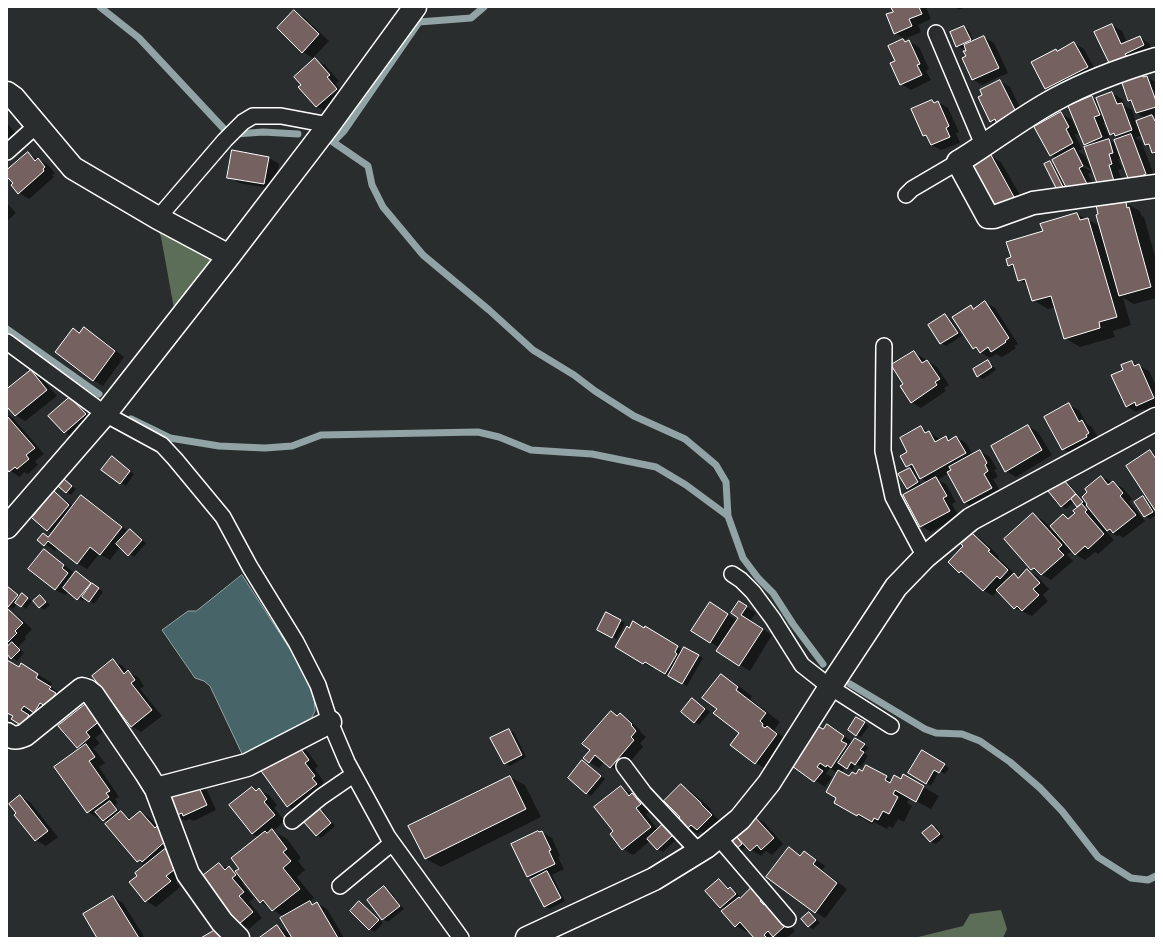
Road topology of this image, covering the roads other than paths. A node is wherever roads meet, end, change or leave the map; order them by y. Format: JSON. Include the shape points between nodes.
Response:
{"nodes":[{"id":1,"x":415,"y":7,"type":"edge"},
{"id":2,"x":936,"y":33,"type":"dead end"},
{"id":3,"x":1156,"y":59,"type":"edge"},
{"id":4,"x":7,"y":93,"type":"edge"},
{"id":5,"x":329,"y":125,"type":"junction"},
{"id":6,"x":36,"y":126,"type":"junction"},
{"id":7,"x":984,"y":147,"type":"junction"},
{"id":8,"x":7,"y":152,"type":"edge"},
{"id":9,"x":958,"y":162,"type":"junction"},
{"id":10,"x":1156,"y":186,"type":"edge"},
{"id":11,"x":906,"y":195,"type":"dead end"},
{"id":12,"x":158,"y":218,"type":"junction"},
{"id":13,"x":229,"y":256,"type":"junction"},
{"id":14,"x":7,"y":342,"type":"edge"},
{"id":15,"x":884,"y":346,"type":"dead end"},
{"id":16,"x":105,"y":414,"type":"junction"},
{"id":17,"x":1156,"y":419,"type":"edge"},
{"id":18,"x":7,"y":526,"type":"edge"},
{"id":19,"x":925,"y":557,"type":"junction"},
{"id":20,"x":732,"y":574,"type":"dead end"},
{"id":21,"x":830,"y":687,"type":"junction"},
{"id":22,"x":330,"y":722,"type":"junction"},
{"id":23,"x":891,"y":726,"type":"dead end"},
{"id":24,"x":7,"y":734,"type":"edge"},
{"id":25,"x":624,"y":766,"type":"dead end"},
{"id":26,"x":353,"y":775,"type":"junction"},
{"id":27,"x":156,"y":789,"type":"junction"},
{"id":28,"x":292,"y":821,"type":"dead end"},
{"id":29,"x":718,"y":837,"type":"junction"},
{"id":30,"x":392,"y":843,"type":"junction"},
{"id":31,"x":699,"y":852,"type":"junction"},
{"id":32,"x":340,"y":886,"type":"dead end"},
{"id":33,"x":788,"y":919,"type":"dead end"},
{"id":34,"x":238,"y":938,"type":"edge"},
{"id":35,"x":461,"y":938,"type":"edge"},
{"id":36,"x":527,"y":938,"type":"edge"}],
"edges":[{"from":1,"to":5,"type":"street"},
{"from":2,"to":7,"type":"lane"},
{"from":3,"to":7,"type":"street","via":[[1057,98]]},
{"from":4,"to":6,"type":"street"},
{"from":5,"to":12,"type":"lane","via":[[281,116],[254,116],[243,122],[225,140]]},
{"from":5,"to":13,"type":"street"},
{"from":6,"to":8,"type":"lane"},
{"from":6,"to":12,"type":"street","via":[[73,168]]},
{"from":7,"to":9,"type":"street"},
{"from":9,"to":10,"type":"street","via":[[988,217],[1033,203]]},
{"from":9,"to":11,"type":"lane"},
{"from":12,"to":13,"type":"street"},
{"from":13,"to":16,"type":"street"},
{"from":14,"to":16,"type":"lane"},
{"from":15,"to":19,"type":"lane","via":[[883,451],[893,497]]},
{"from":16,"to":18,"type":"street"},
{"from":16,"to":22,"type":"lane","via":[[162,445],[223,518],[296,642],[318,685]]},
{"from":17,"to":19,"type":"street","via":[[971,518]]},
{"from":19,"to":21,"type":"street","via":[[896,587]]},
{"from":20,"to":21,"type":"lane","via":[[753,592],[802,665]]},
{"from":21,"to":23,"type":"lane"},
{"from":21,"to":29,"type":"street","via":[[769,783],[740,819]]},
{"from":22,"to":26,"type":"lane"},
{"from":22,"to":27,"type":"street","via":[[247,765]]},
{"from":24,"to":27,"type":"street","via":[[18,738],[25,735],[76,693],[88,691],[101,705]]},
{"from":25,"to":31,"type":"lane","via":[[644,793]]},
{"from":26,"to":28,"type":"lane"},
{"from":26,"to":30,"type":"lane"},
{"from":27,"to":34,"type":"street","via":[[188,874],[222,922]]},
{"from":29,"to":31,"type":"street"},
{"from":29,"to":33,"type":"lane"},
{"from":30,"to":32,"type":"lane"},
{"from":30,"to":35,"type":"lane"},
{"from":31,"to":36,"type":"street","via":[[654,879]]}]}
